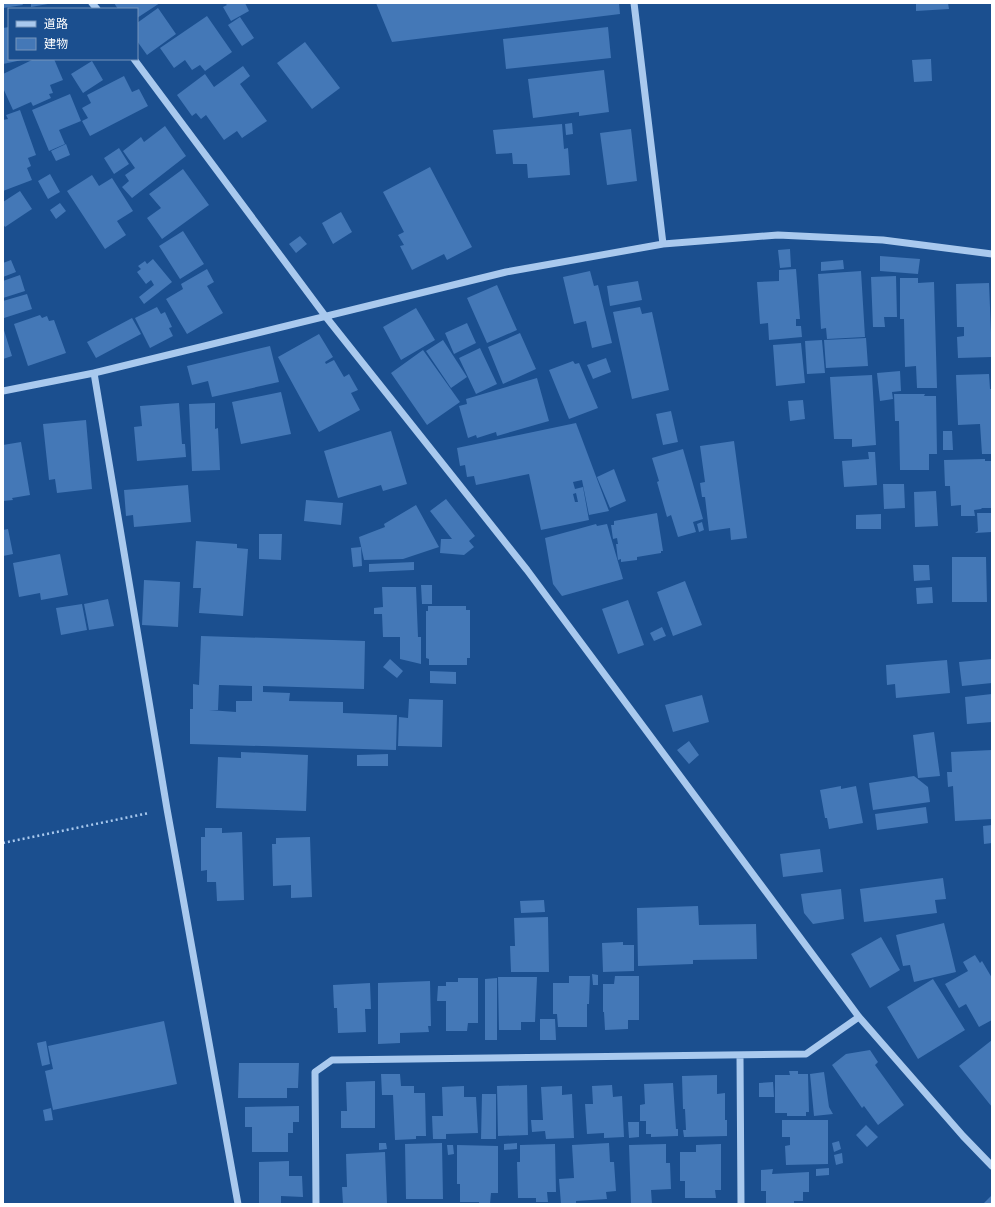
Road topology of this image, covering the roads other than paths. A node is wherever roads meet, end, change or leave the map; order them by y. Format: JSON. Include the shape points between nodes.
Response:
{"nodes":[{"id":1,"x":634,"y":3,"type":"edge"},
{"id":2,"x":135,"y":60,"type":"edge"},
{"id":3,"x":663,"y":244,"type":"junction"},
{"id":4,"x":992,"y":254,"type":"edge"},
{"id":5,"x":326,"y":317,"type":"junction"},
{"id":6,"x":94,"y":373,"type":"junction"},
{"id":7,"x":3,"y":391,"type":"edge"},
{"id":8,"x":859,"y":1017,"type":"junction"},
{"id":9,"x":740,"y":1056,"type":"junction"},
{"id":10,"x":992,"y":1166,"type":"edge"},
{"id":11,"x":238,"y":1204,"type":"edge"},
{"id":12,"x":316,"y":1204,"type":"edge"},
{"id":13,"x":741,"y":1204,"type":"edge"}],
"edges":[{"from":1,"to":3,"type":"street"},
{"from":2,"to":5,"type":"street"},
{"from":3,"to":4,"type":"street","via":[[778,235],[883,240]]},
{"from":3,"to":5,"type":"street","via":[[506,272]]},
{"from":5,"to":6,"type":"street"},
{"from":5,"to":8,"type":"street","via":[[526,570]]},
{"from":6,"to":7,"type":"street"},
{"from":6,"to":11,"type":"street","via":[[167,809]]},
{"from":8,"to":9,"type":"street","via":[[806,1054]]},
{"from":8,"to":10,"type":"street"},
{"from":9,"to":12,"type":"street","via":[[332,1060],[315,1072]]},
{"from":9,"to":13,"type":"street"}]}
